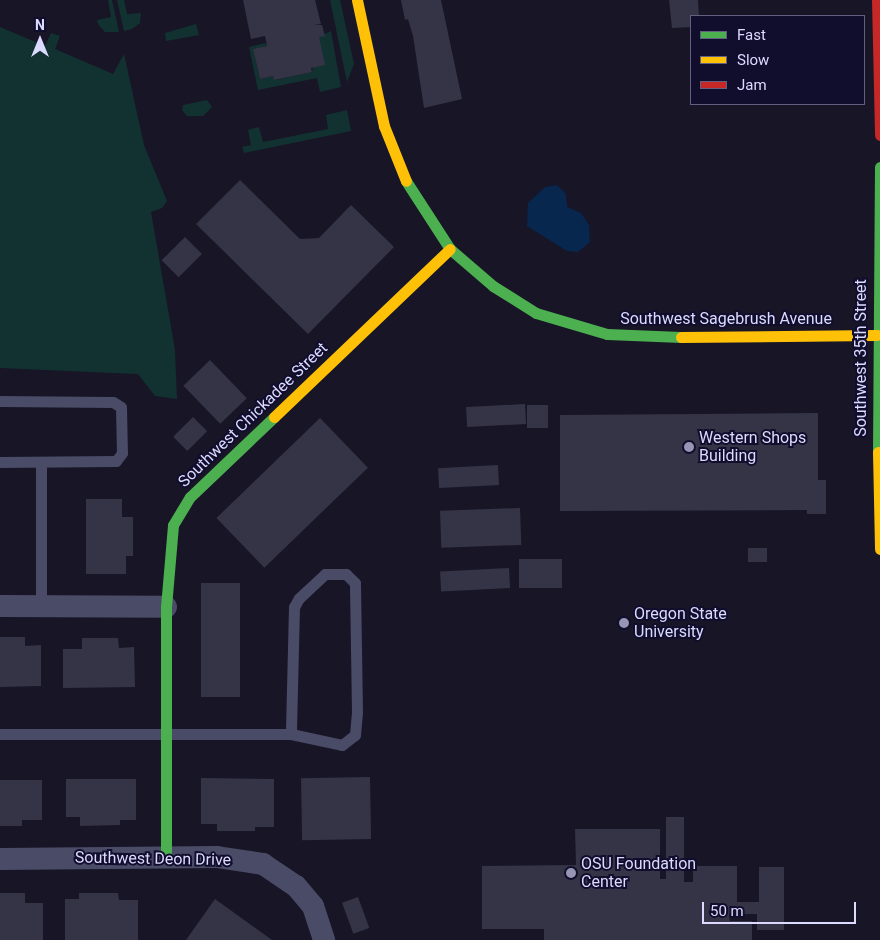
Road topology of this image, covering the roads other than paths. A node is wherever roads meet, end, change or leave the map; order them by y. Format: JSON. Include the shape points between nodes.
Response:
{"nodes":[{"id":1,"x":357,"y":0,"type":"edge"},
{"id":2,"x":877,"y":0,"type":"edge"},
{"id":3,"x":880,"y":135,"type":"edge"},
{"id":4,"x":880,"y":167,"type":"edge"},
{"id":5,"x":450,"y":249,"type":"junction"},
{"id":6,"x":877,"y":335,"type":"junction"},
{"id":7,"x":0,"y":401,"type":"edge"},
{"id":8,"x":0,"y":462,"type":"edge"},
{"id":9,"x":41,"y":462,"type":"junction"},
{"id":10,"x":880,"y":549,"type":"edge"},
{"id":11,"x":0,"y":606,"type":"edge"},
{"id":12,"x":41,"y":606,"type":"junction"},
{"id":13,"x":166,"y":607,"type":"junction"},
{"id":14,"x":0,"y":734,"type":"edge"},
{"id":15,"x":291,"y":734,"type":"junction"},
{"id":16,"x":167,"y":736,"type":"junction"},
{"id":17,"x":166,"y":856,"type":"junction"},
{"id":18,"x":0,"y":859,"type":"edge"},
{"id":19,"x":324,"y":940,"type":"edge"}],
"edges":[{"from":1,"to":5,"type":"street","name":"Southwest Sagebrush Avenue","via":[[391,149],[411,193]]},
{"from":2,"to":3,"type":"street"},
{"from":4,"to":6,"type":"street","name":"Southwest 35th Street"},
{"from":5,"to":6,"type":"street","name":"Southwest Sagebrush Avenue","via":[[493,286],[536,313],[607,334],[650,338]]},
{"from":5,"to":13,"type":"street","name":"Southwest Chickadee Street","via":[[190,497],[171,533]]},
{"from":6,"to":10,"type":"street","name":"Southwest 35th Street"},
{"from":7,"to":9,"type":"lane","via":[[113,402],[121,408],[122,453],[116,461]]},
{"from":8,"to":9,"type":"lane"},
{"from":9,"to":12,"type":"lane"},
{"from":11,"to":12,"type":"street"},
{"from":12,"to":13,"type":"street"},
{"from":13,"to":16,"type":"street","name":"Southwest Chickadee Street"},
{"from":14,"to":16,"type":"lane"},
{"from":15,"to":15,"type":"lane","via":[[342,744],[355,735],[355,583],[346,574],[325,574],[299,598],[294,607]]},
{"from":15,"to":16,"type":"lane"},
{"from":16,"to":17,"type":"street","name":"Southwest Chickadee Street"},
{"from":17,"to":18,"type":"street","name":"Southwest Deon Drive"},
{"from":17,"to":19,"type":"street","name":"Southwest Deon Drive","via":[[217,857],[263,864],[296,886],[313,906]]}]}
